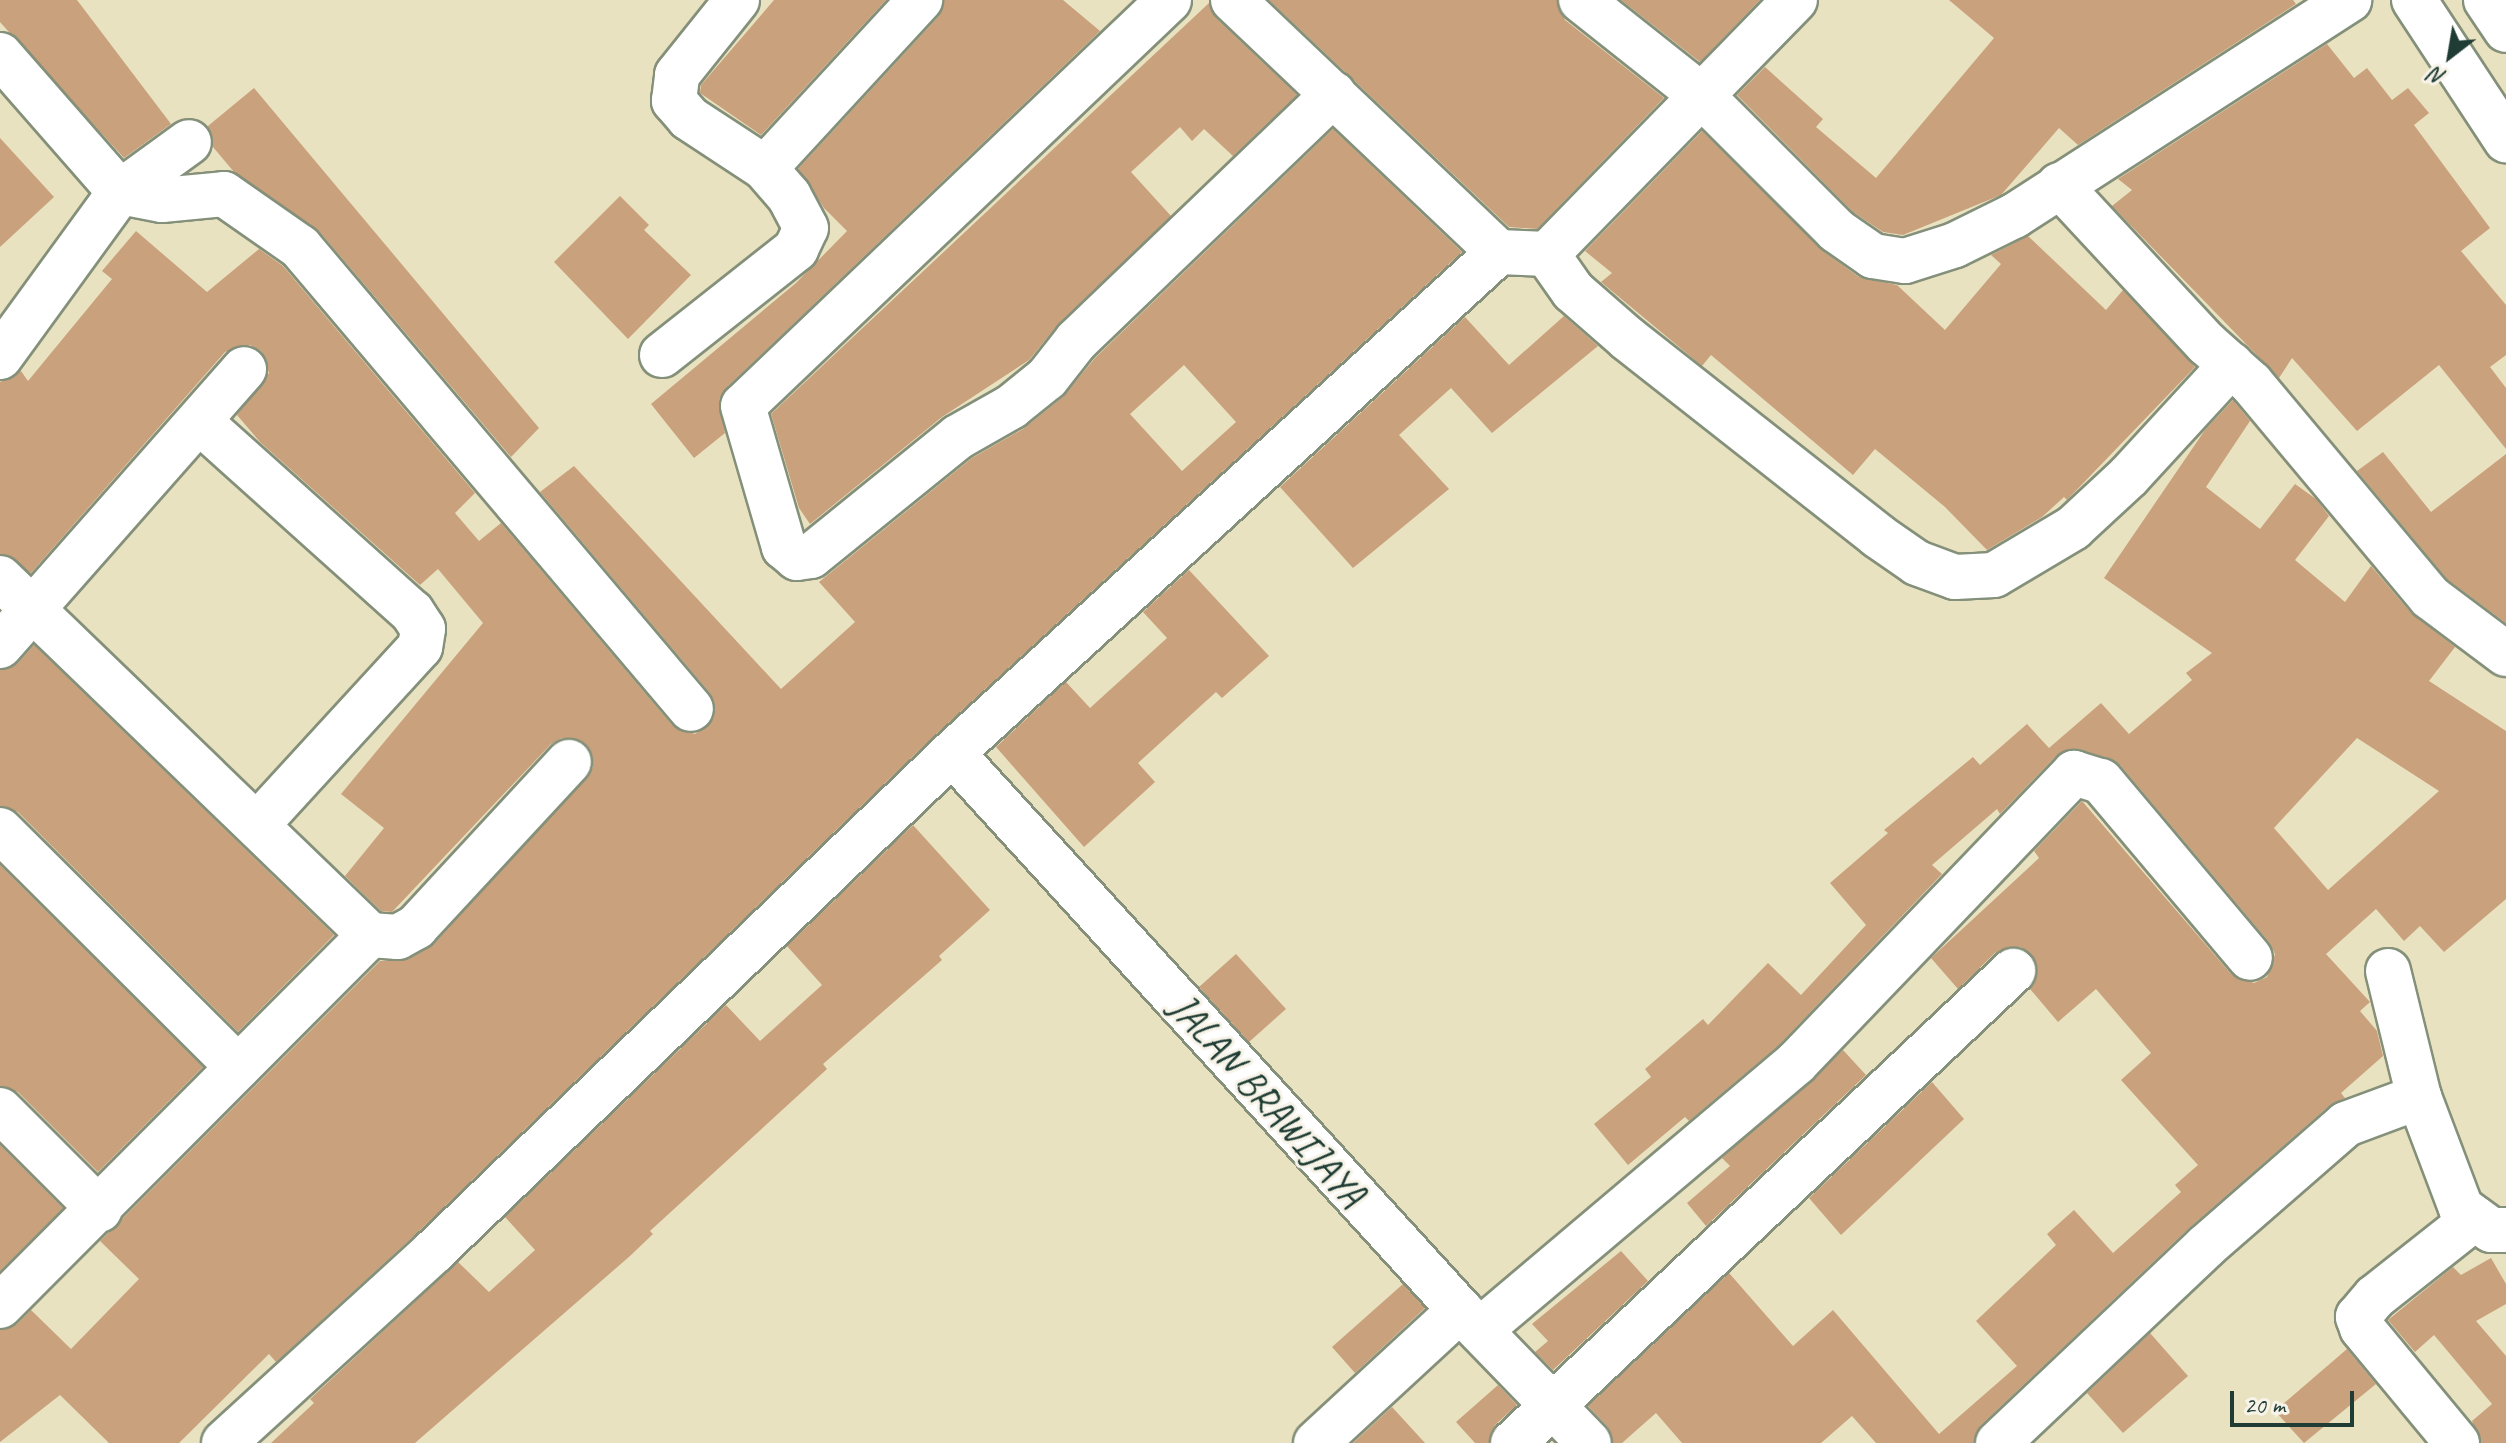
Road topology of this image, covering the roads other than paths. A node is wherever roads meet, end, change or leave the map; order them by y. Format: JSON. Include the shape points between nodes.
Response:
{"nodes":[{"id":1,"x":737,"y":0,"type":"edge"},
{"id":2,"x":920,"y":0,"type":"edge"},
{"id":3,"x":1169,"y":0,"type":"edge"},
{"id":4,"x":1233,"y":0,"type":"edge"},
{"id":5,"x":1581,"y":0,"type":"edge"},
{"id":6,"x":1795,"y":0,"type":"edge"},
{"id":7,"x":2349,"y":0,"type":"edge"},
{"id":8,"x":2414,"y":0,"type":"edge"},
{"id":9,"x":2486,"y":0,"type":"edge"},
{"id":10,"x":2506,"y":30,"type":"edge"},
{"id":11,"x":0,"y":55,"type":"edge"},
{"id":12,"x":1334,"y":94,"type":"junction"},
{"id":13,"x":1701,"y":95,"type":"junction"},
{"id":14,"x":2506,"y":140,"type":"edge"},
{"id":15,"x":189,"y":142,"type":"dead end"},
{"id":16,"x":765,"y":168,"type":"junction"},
{"id":17,"x":2059,"y":185,"type":"junction"},
{"id":18,"x":120,"y":192,"type":"junction"},
{"id":19,"x":1499,"y":252,"type":"junction"},
{"id":20,"x":1547,"y":254,"type":"junction"},
{"id":21,"x":662,"y":355,"type":"dead end"},
{"id":22,"x":0,"y":357,"type":"edge"},
{"id":23,"x":2231,"y":365,"type":"junction"},
{"id":24,"x":244,"y":369,"type":"dead end"},
{"id":25,"x":200,"y":422,"type":"junction"},
{"id":26,"x":0,"y":578,"type":"edge"},
{"id":27,"x":33,"y":606,"type":"junction"},
{"id":28,"x":0,"y":646,"type":"edge"},
{"id":29,"x":2506,"y":654,"type":"edge"},
{"id":30,"x":691,"y":709,"type":"dead end"},
{"id":31,"x":952,"y":753,"type":"junction"},
{"id":32,"x":569,"y":762,"type":"dead end"},
{"id":33,"x":257,"y":825,"type":"junction"},
{"id":34,"x":0,"y":830,"type":"edge"},
{"id":35,"x":370,"y":935,"type":"junction"},
{"id":36,"x":2250,"y":958,"type":"dead end"},
{"id":37,"x":2013,"y":971,"type":"dead end"},
{"id":38,"x":2388,"y":971,"type":"dead end"},
{"id":39,"x":238,"y":1067,"type":"junction"},
{"id":40,"x":2419,"y":1097,"type":"junction"},
{"id":41,"x":0,"y":1110,"type":"edge"},
{"id":42,"x":100,"y":1210,"type":"junction"},
{"id":43,"x":2491,"y":1224,"type":"edge"},
{"id":44,"x":0,"y":1306,"type":"edge"},
{"id":45,"x":1470,"y":1320,"type":"junction"},
{"id":46,"x":1555,"y":1405,"type":"junction"},
{"id":47,"x":224,"y":1443,"type":"edge"},
{"id":48,"x":1316,"y":1443,"type":"edge"},
{"id":49,"x":1513,"y":1443,"type":"edge"},
{"id":50,"x":1589,"y":1443,"type":"edge"},
{"id":51,"x":1998,"y":1443,"type":"edge"},
{"id":52,"x":2457,"y":1443,"type":"edge"}],
"edges":[{"from":1,"to":16,"type":"main road","via":[[677,75],[674,101],[689,118]]},
{"from":2,"to":16,"type":"main road"},
{"from":3,"to":12,"type":"main road","via":[[743,406],[784,547],[797,558],[811,556],[958,437],[1011,407],[1047,378],[1076,341]]},
{"from":4,"to":12,"type":"main road"},
{"from":5,"to":13,"type":"main road"},
{"from":6,"to":13,"type":"main road"},
{"from":7,"to":17,"type":"main road"},
{"from":8,"to":14,"type":"main road"},
{"from":9,"to":10,"type":"main road"},
{"from":11,"to":18,"type":"main road"},
{"from":12,"to":19,"type":"main road"},
{"from":13,"to":17,"type":"main road","via":[[1837,231],[1873,256],[1905,261],[1955,245]]},
{"from":13,"to":20,"type":"main road"},
{"from":15,"to":18,"type":"main road"},
{"from":16,"to":21,"type":"main road","via":[[800,212],[806,228],[796,249]]},
{"from":17,"to":23,"type":"main road"},
{"from":18,"to":22,"type":"main road"},
{"from":18,"to":30,"type":"main road","via":[[162,200],[224,194],[300,247]]},
{"from":19,"to":20,"type":"main road"},
{"from":19,"to":31,"type":"main road"},
{"from":20,"to":23,"type":"main road","via":[[1573,291],[1628,339],[1878,536],[1917,563],[1955,577],[1994,575],[2073,528],[2129,476]]},
{"from":23,"to":29,"type":"main road","via":[[2430,597]]},
{"from":24,"to":25,"type":"main road"},
{"from":25,"to":27,"type":"main road"},
{"from":25,"to":33,"type":"main road","via":[[412,612],[423,629],[420,647]]},
{"from":26,"to":27,"type":"main road"},
{"from":27,"to":28,"type":"main road"},
{"from":27,"to":33,"type":"main road"},
{"from":31,"to":45,"type":"main road","name":"JALAN BRAWIJAYA"},
{"from":31,"to":47,"type":"main road","via":[[433,1252]]},
{"from":32,"to":35,"type":"main road","via":[[416,927],[398,937]]},
{"from":33,"to":35,"type":"main road"},
{"from":34,"to":39,"type":"main road"},
{"from":35,"to":39,"type":"main road"},
{"from":36,"to":45,"type":"main road","via":[[2101,781],[2074,773],[1796,1063]]},
{"from":37,"to":46,"type":"main road"},
{"from":38,"to":40,"type":"main road"},
{"from":39,"to":42,"type":"main road"},
{"from":40,"to":43,"type":"main road","via":[[2461,1208]]},
{"from":40,"to":51,"type":"main road","via":[[2346,1124],[2205,1247]]},
{"from":41,"to":42,"type":"main road"},
{"from":42,"to":44,"type":"main road"},
{"from":43,"to":52,"type":"main road","via":[[2375,1297],[2358,1317]]},
{"from":45,"to":46,"type":"main road","name":"JALAN BRAWIJAYA"},
{"from":45,"to":48,"type":"main road"},
{"from":46,"to":49,"type":"main road"},
{"from":46,"to":50,"type":"main road","name":"JALAN BRAWIJAYA"}]}
